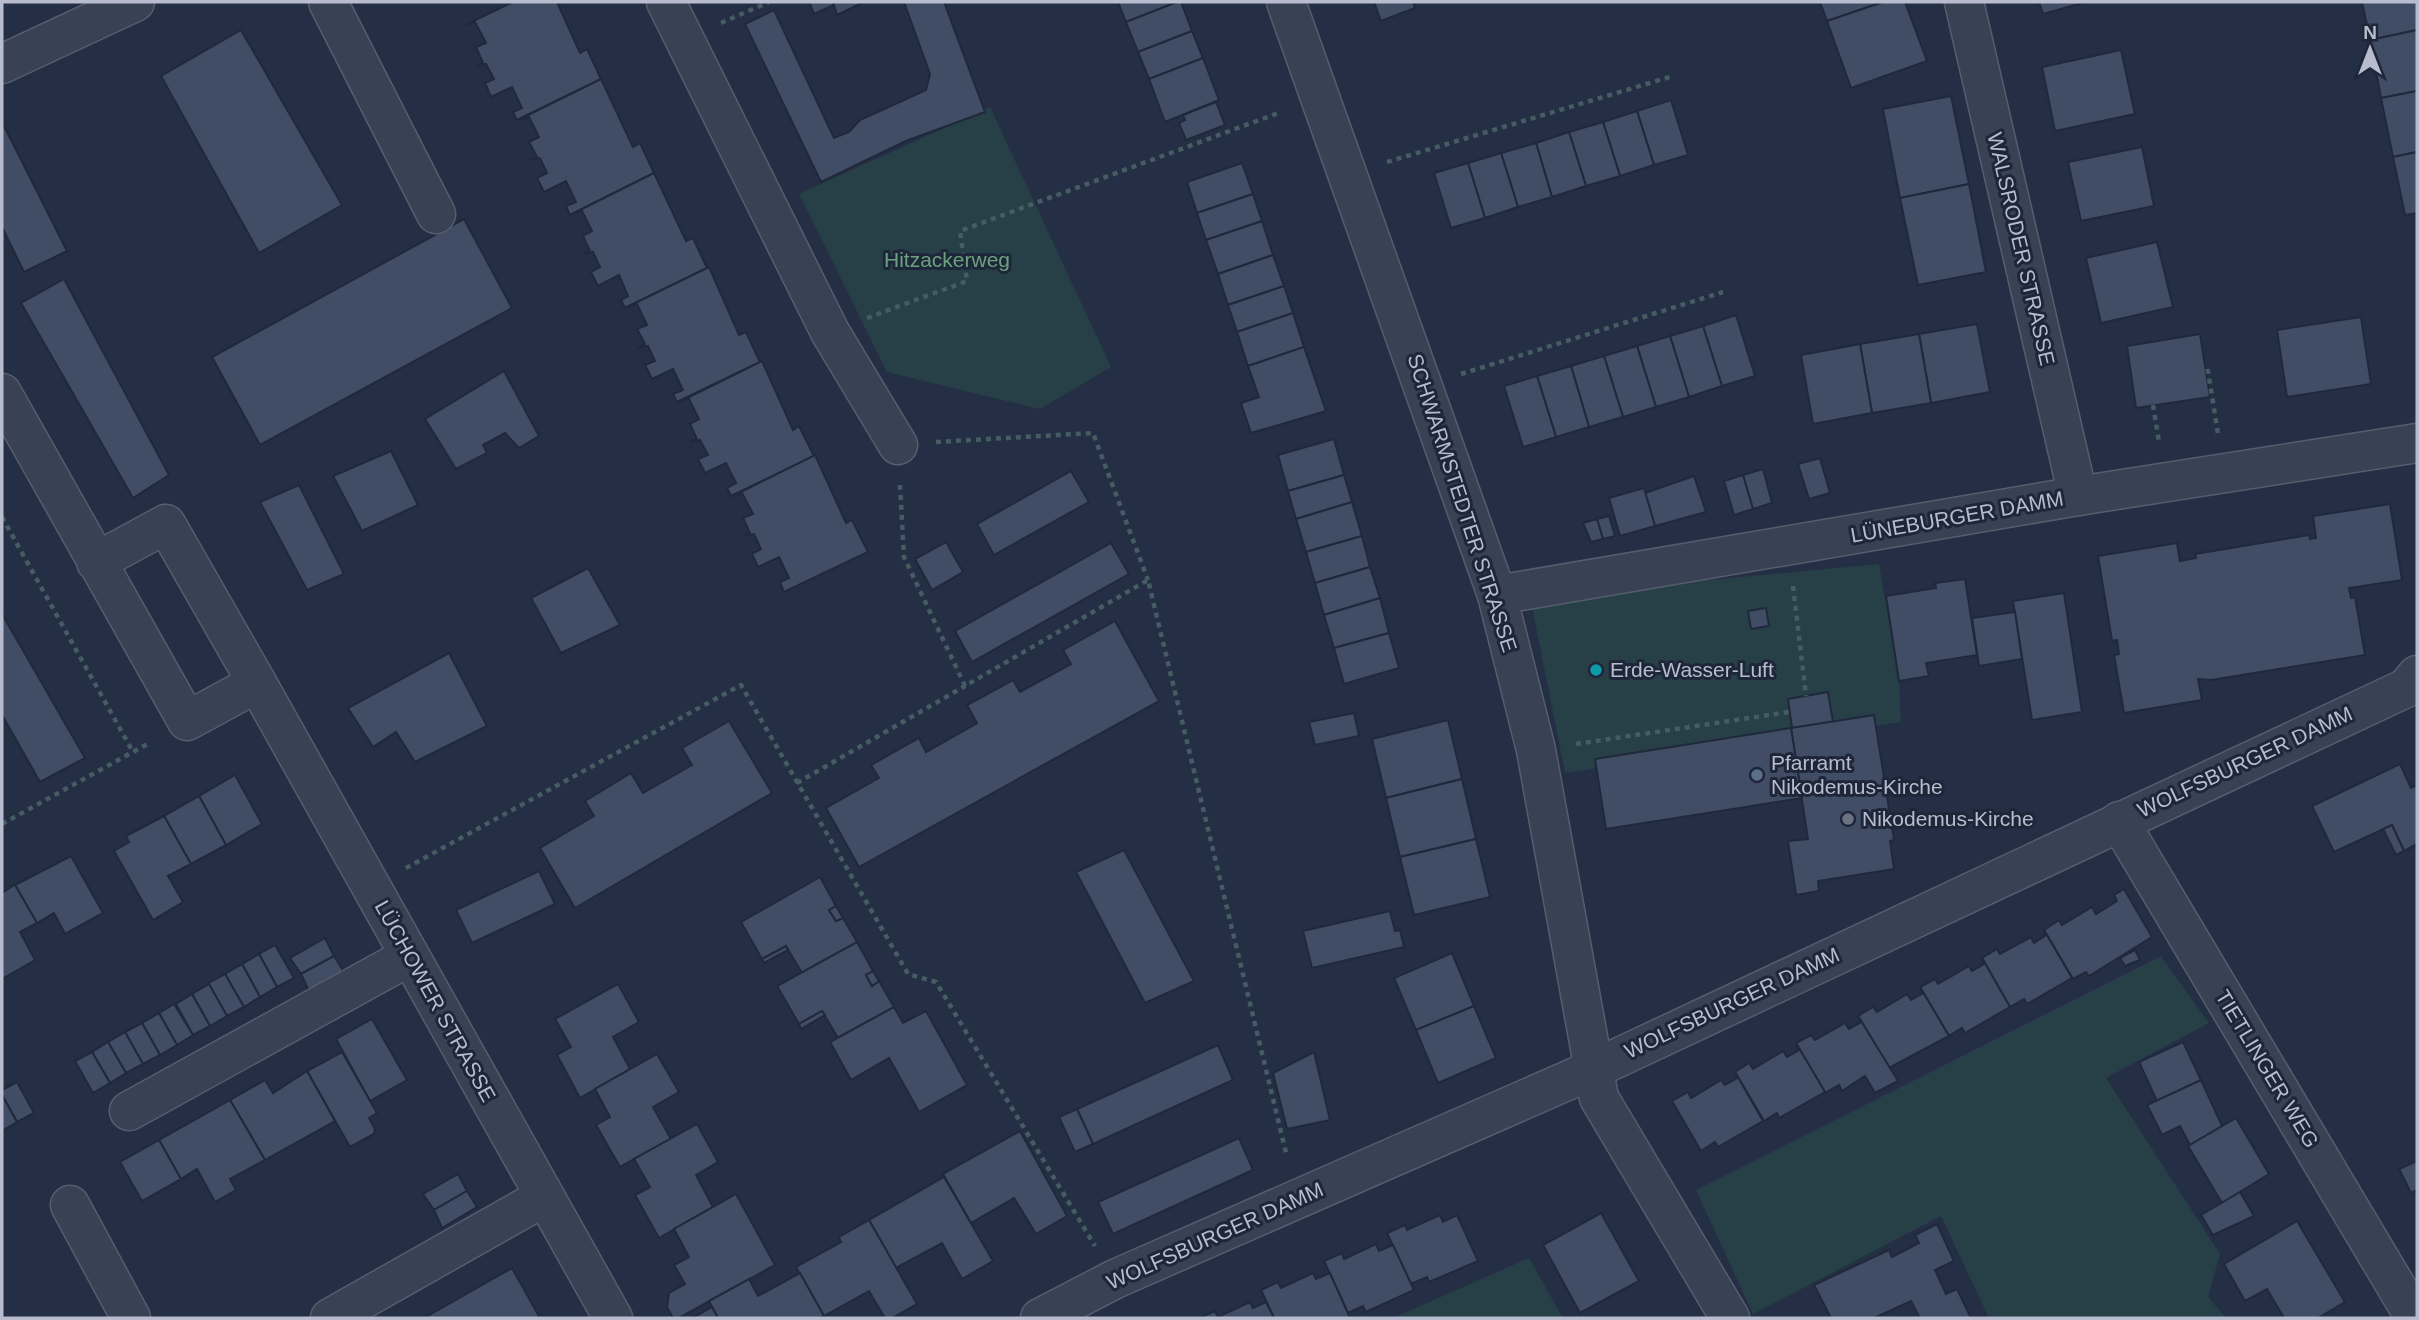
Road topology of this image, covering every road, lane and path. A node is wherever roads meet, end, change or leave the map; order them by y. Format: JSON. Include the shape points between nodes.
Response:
{"nodes":[{"id":1,"x":135,"y":2,"type":"edge"},
{"id":2,"x":328,"y":2,"type":"edge"},
{"id":3,"x":666,"y":2,"type":"edge"},
{"id":4,"x":769,"y":2,"type":"edge"},
{"id":5,"x":1286,"y":2,"type":"edge"},
{"id":6,"x":1964,"y":2,"type":"edge"},
{"id":7,"x":685,"y":39,"type":"junction"},
{"id":8,"x":2,"y":64,"type":"edge"},
{"id":9,"x":1673,"y":76,"type":"dead end"},
{"id":10,"x":1321,"y":97,"type":"junction"},
{"id":11,"x":1349,"y":173,"type":"junction"},
{"id":12,"x":436,"y":214,"type":"dead end"},
{"id":13,"x":1723,"y":292,"type":"dead end"},
{"id":14,"x":830,"y":332,"type":"junction"},
{"id":15,"x":2206,"y":372,"type":"dead end"},
{"id":16,"x":1423,"y":385,"type":"junction"},
{"id":17,"x":2,"y":393,"type":"edge"},
{"id":18,"x":2417,"y":443,"type":"edge"},
{"id":19,"x":898,"y":445,"type":"junction"},
{"id":20,"x":2224,"y":473,"type":"junction"},
{"id":21,"x":2078,"y":496,"type":"junction"},
{"id":22,"x":2,"y":517,"type":"edge"},
{"id":23,"x":1788,"y":547,"type":"junction"},
{"id":24,"x":96,"y":562,"type":"junction"},
{"id":25,"x":1148,"y":580,"type":"junction"},
{"id":26,"x":1497,"y":595,"type":"junction"},
{"id":27,"x":2417,"y":675,"type":"edge"},
{"id":28,"x":257,"y":683,"type":"junction"},
{"id":29,"x":965,"y":687,"type":"junction"},
{"id":30,"x":1806,"y":696,"type":"dead end"},
{"id":31,"x":1790,"y":712,"type":"dead end"},
{"id":32,"x":187,"y":721,"type":"junction"},
{"id":33,"x":1536,"y":750,"type":"junction"},
{"id":34,"x":133,"y":752,"type":"junction"},
{"id":35,"x":797,"y":783,"type":"junction"},
{"id":36,"x":2119,"y":821,"type":"junction"},
{"id":37,"x":2,"y":824,"type":"edge"},
{"id":38,"x":371,"y":887,"type":"junction"},
{"id":39,"x":410,"y":956,"type":"junction"},
{"id":40,"x":1594,"y":1069,"type":"junction"},
{"id":41,"x":128,"y":1111,"type":"dead end"},
{"id":42,"x":544,"y":1197,"type":"junction"},
{"id":43,"x":1297,"y":1199,"type":"junction"},
{"id":44,"x":70,"y":1205,"type":"dead end"},
{"id":45,"x":1115,"y":1279,"type":"junction"},
{"id":46,"x":131,"y":1318,"type":"edge"},
{"id":47,"x":330,"y":1318,"type":"edge"},
{"id":48,"x":613,"y":1318,"type":"edge"},
{"id":49,"x":1043,"y":1318,"type":"edge"},
{"id":50,"x":1730,"y":1318,"type":"edge"},
{"id":51,"x":2415,"y":1318,"type":"edge"}],
"edges":[{"from":1,"to":8,"type":"street"},
{"from":2,"to":12,"type":"street"},
{"from":3,"to":7,"type":"street"},
{"from":4,"to":7,"type":"path"},
{"from":5,"to":10,"type":"street","name":"SCHWARMSTEDTER STRASSE"},
{"from":6,"to":21,"type":"street","name":"WALSRODER STRASSE"},
{"from":7,"to":14,"type":"street"},
{"from":9,"to":11,"type":"path"},
{"from":10,"to":11,"type":"street","name":"SCHWARMSTEDTER STRASSE"},
{"from":10,"to":14,"type":"path","via":[[960,232],[967,281]]},
{"from":11,"to":16,"type":"street","name":"SCHWARMSTEDTER STRASSE"},
{"from":13,"to":16,"type":"path"},
{"from":14,"to":19,"type":"street"},
{"from":15,"to":20,"type":"path"},
{"from":16,"to":26,"type":"street","name":"SCHWARMSTEDTER STRASSE"},
{"from":17,"to":24,"type":"street"},
{"from":18,"to":20,"type":"street","name":"LÜNEBURGER DAMM"},
{"from":19,"to":25,"type":"path","via":[[1093,433]]},
{"from":19,"to":29,"type":"path","via":[[904,557]]},
{"from":20,"to":21,"type":"street","name":"LÜNEBURGER DAMM"},
{"from":21,"to":23,"type":"street","name":"LÜNEBURGER DAMM"},
{"from":22,"to":34,"type":"path"},
{"from":23,"to":26,"type":"street","name":"LÜNEBURGER DAMM"},
{"from":23,"to":30,"type":"path"},
{"from":24,"to":28,"type":"street","name":"LÜCHOWER STRASSE","via":[[166,524]]},
{"from":24,"to":32,"type":"street"},
{"from":25,"to":29,"type":"path"},
{"from":25,"to":43,"type":"path"},
{"from":26,"to":33,"type":"street","name":"SCHWARMSTEDTER STRASSE"},
{"from":27,"to":36,"type":"street","name":"WOLFSBURGER DAMM","via":[[2406,688]]},
{"from":28,"to":32,"type":"street"},
{"from":28,"to":38,"type":"street","name":"LÜCHOWER STRASSE"},
{"from":29,"to":35,"type":"path"},
{"from":31,"to":33,"type":"path"},
{"from":32,"to":34,"type":"path"},
{"from":33,"to":40,"type":"street","name":"SCHWARMSTEDTER STRASSE"},
{"from":34,"to":37,"type":"path"},
{"from":35,"to":38,"type":"path","via":[[741,685]]},
{"from":35,"to":45,"type":"path","via":[[908,974],[936,982]]},
{"from":36,"to":40,"type":"street","name":"WOLFSBURGER DAMM"},
{"from":36,"to":51,"type":"street","name":"TIETLINGER WEG"},
{"from":38,"to":39,"type":"street","name":"LÜCHOWER STRASSE"},
{"from":39,"to":41,"type":"street"},
{"from":39,"to":42,"type":"street","name":"LÜCHOWER STRASSE"},
{"from":40,"to":43,"type":"street","name":"WOLFSBURGER DAMM"},
{"from":40,"to":50,"type":"street","name":"SCHWARMSTEDTER STRASSE","via":[[1599,1098]]},
{"from":42,"to":47,"type":"street"},
{"from":42,"to":48,"type":"street","name":"LÜCHOWER STRASSE"},
{"from":43,"to":45,"type":"street","name":"WOLFSBURGER DAMM"},
{"from":44,"to":46,"type":"street"},
{"from":45,"to":49,"type":"street","name":"WOLFSBURGER DAMM"}]}
